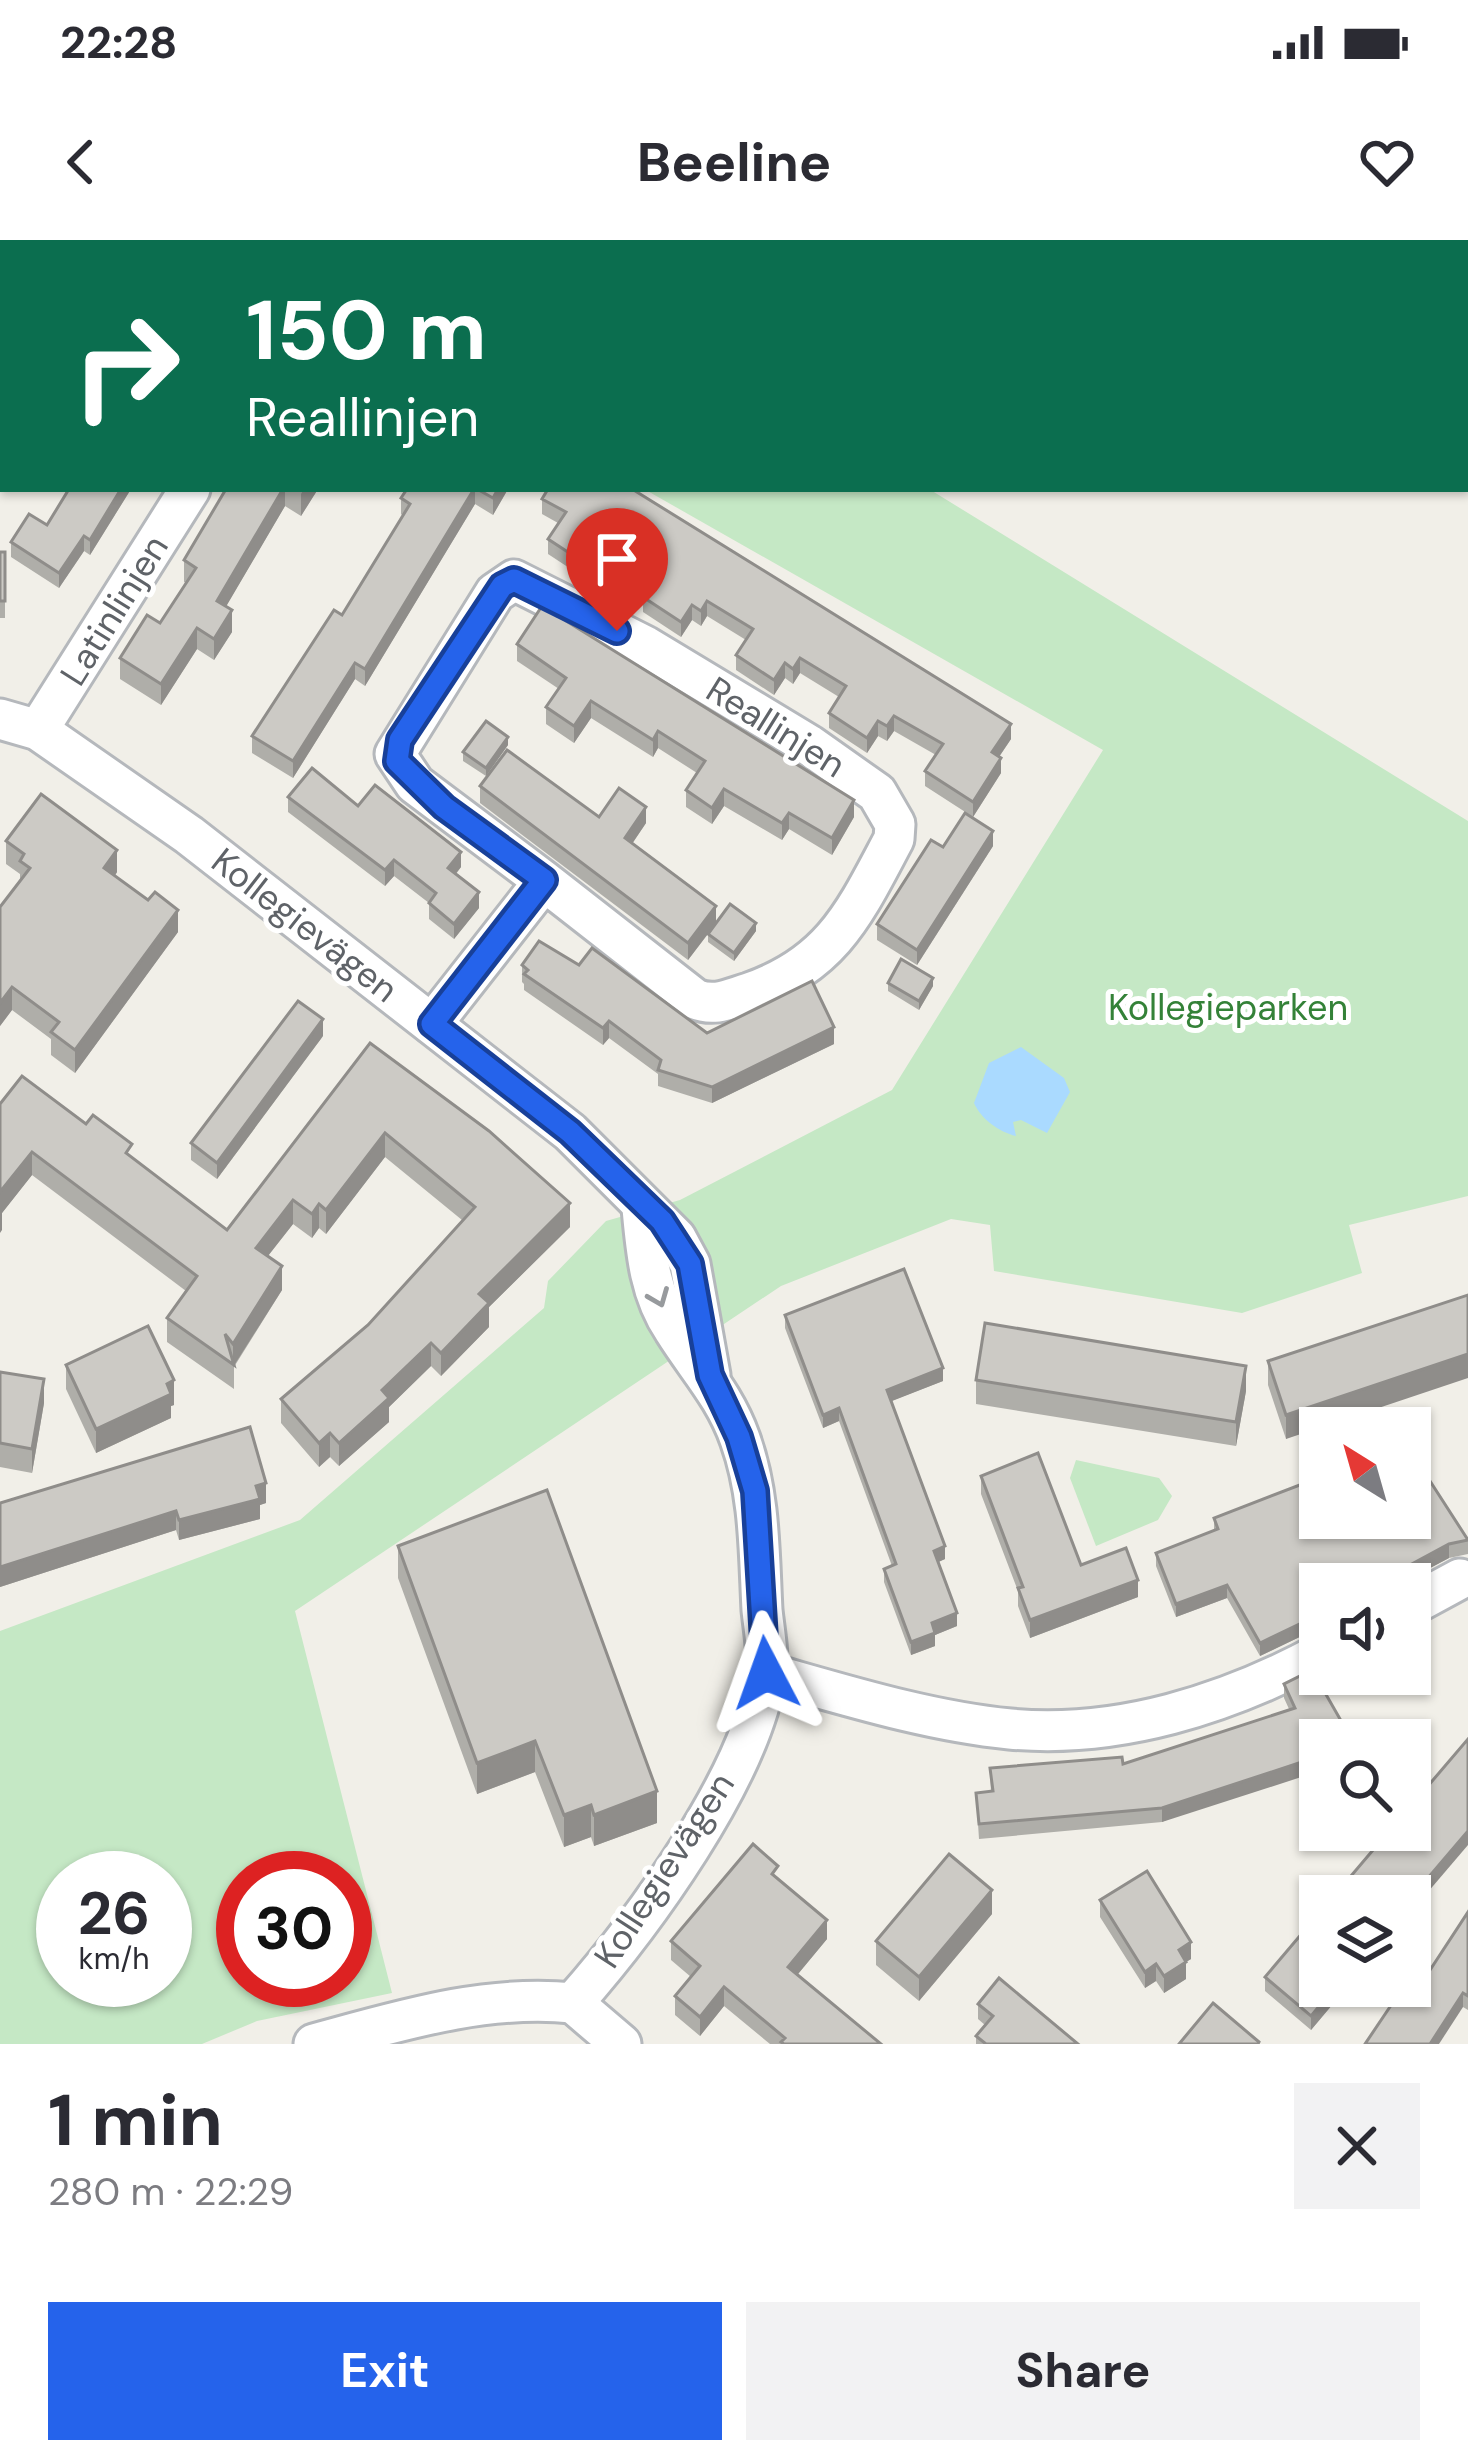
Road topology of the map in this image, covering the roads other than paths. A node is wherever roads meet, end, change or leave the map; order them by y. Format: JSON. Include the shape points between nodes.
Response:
{"nodes":[{"id":1,"x":188,"y":492,"type":"edge"},
{"id":2,"x":0,"y":719,"type":"edge"},
{"id":3,"x":38,"y":730,"type":"junction"},
{"id":4,"x":544,"y":880,"type":"junction"},
{"id":5,"x":432,"y":1024,"type":"junction"},
{"id":6,"x":1460,"y":1579,"type":"dead end"},
{"id":7,"x":1431,"y":1595,"type":"edge"},
{"id":8,"x":1299,"y":1665,"type":"edge"},
{"id":9,"x":766,"y":1673,"type":"junction"},
{"id":10,"x":573,"y":2002,"type":"junction"},
{"id":11,"x":314,"y":2044,"type":"edge"},
{"id":12,"x":621,"y":2044,"type":"edge"}],
"edges":[{"from":1,"to":3,"type":"street","name":"Latinlinjen"},
{"from":2,"to":3,"type":"street","name":"Kollegievägen"},
{"from":3,"to":5,"type":"street","name":"Kollegievägen","via":[[189,835]]},
{"from":4,"to":4,"type":"street","name":"Reallinjen","via":[[415,784],[395,754],[496,593],[514,580],[645,646],[809,745],[877,793],[896,824],[834,942],[802,970],[717,1004],[694,999]]},
{"from":4,"to":5,"type":"street"},
{"from":5,"to":9,"type":"street","name":"Kollegievägen","via":[[570,1132],[642,1208],[649,1273],[663,1310],[710,1375],[755,1491]]},
{"from":6,"to":7,"type":"street"},
{"from":8,"to":9,"type":"street","via":[[1252,1690],[1134,1723],[1054,1729],[1009,1729],[883,1705]]},
{"from":9,"to":10,"type":"street","name":"Kollegievägen","via":[[743,1744],[694,1838],[616,1955]]},
{"from":10,"to":11,"type":"street","via":[[505,2001]]},
{"from":10,"to":12,"type":"street","name":"Kollegievägen"}]}
